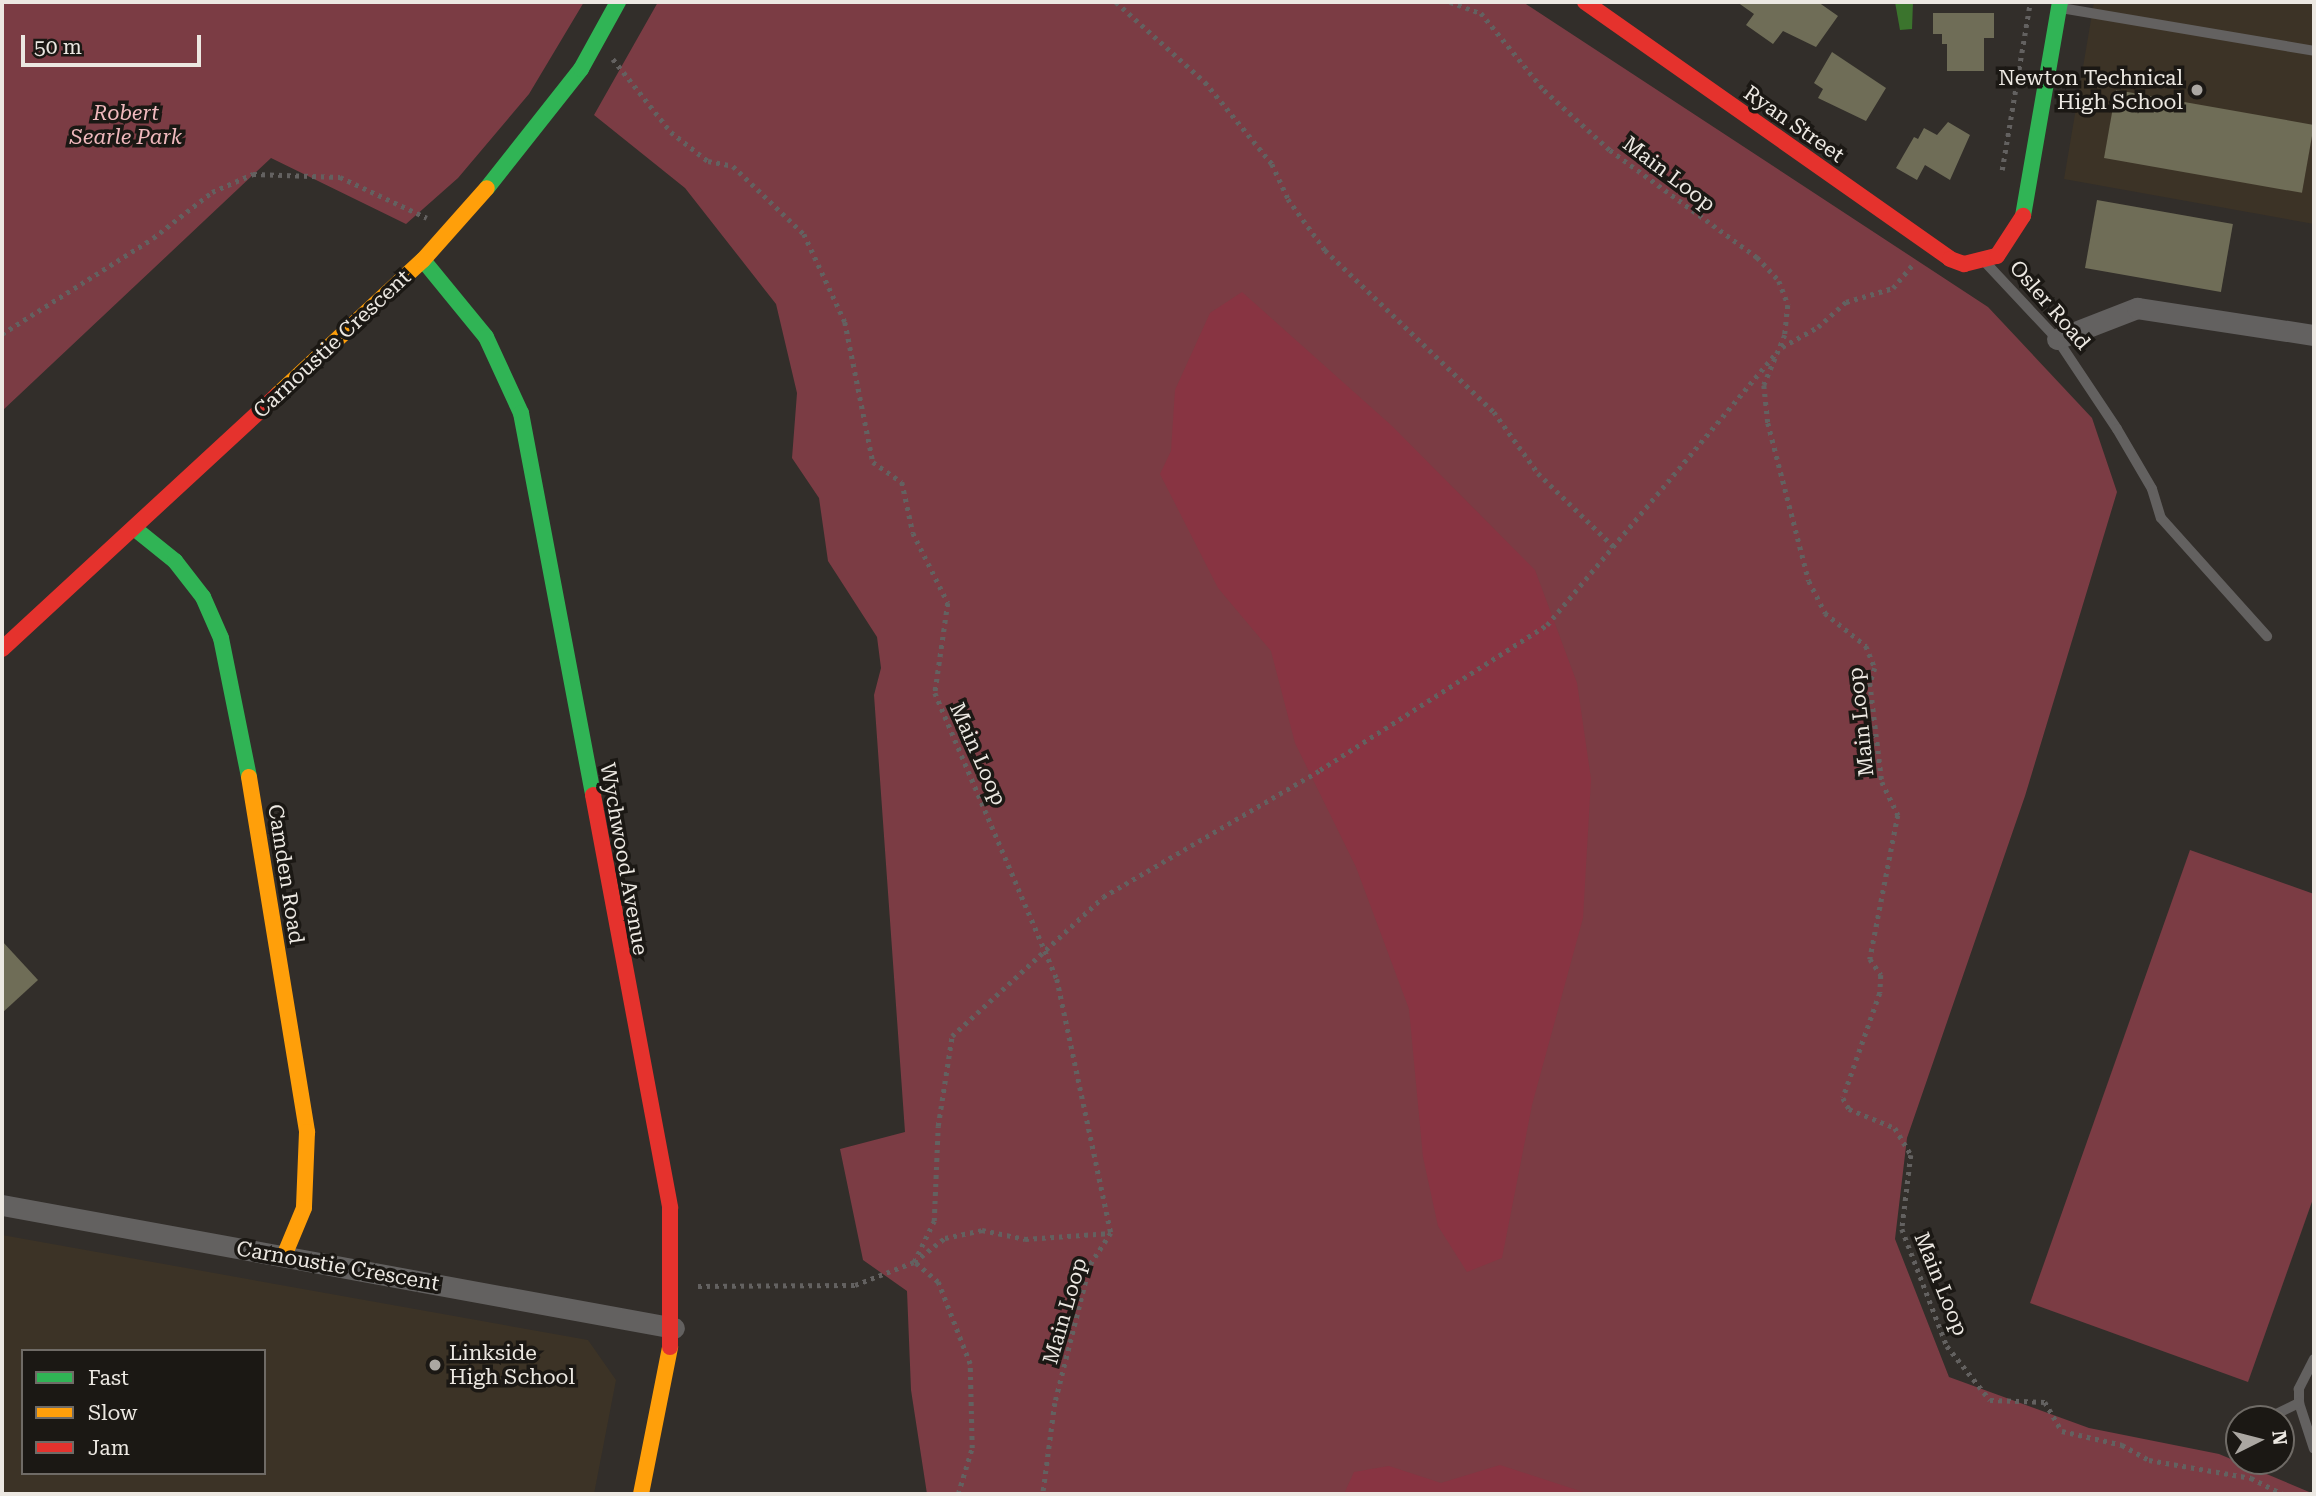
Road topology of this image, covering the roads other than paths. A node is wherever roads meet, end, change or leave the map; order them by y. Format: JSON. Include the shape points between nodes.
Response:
{"nodes":[{"id":1,"x":618,"y":2,"type":"edge"},
{"id":2,"x":1585,"y":2,"type":"edge"},
{"id":3,"x":2059,"y":5,"type":"edge"},
{"id":4,"x":2314,"y":51,"type":"edge"},
{"id":5,"x":423,"y":260,"type":"junction"},
{"id":6,"x":1984,"y":262,"type":"junction"},
{"id":7,"x":2314,"y":335,"type":"edge"},
{"id":8,"x":2057,"y":339,"type":"junction"},
{"id":9,"x":134,"y":528,"type":"junction"},
{"id":10,"x":2267,"y":636,"type":"dead end"},
{"id":11,"x":2,"y":649,"type":"edge"},
{"id":12,"x":2,"y":1205,"type":"edge"},
{"id":13,"x":284,"y":1256,"type":"junction"},
{"id":14,"x":674,"y":1328,"type":"junction"},
{"id":15,"x":2314,"y":1359,"type":"edge"},
{"id":16,"x":2299,"y":1403,"type":"junction"},
{"id":17,"x":2295,"y":1405,"type":"edge"},
{"id":18,"x":2314,"y":1449,"type":"edge"},
{"id":19,"x":641,"y":1494,"type":"edge"}],
"edges":[{"from":1,"to":5,"type":"street","name":"Carnoustie Crescent","via":[[581,69],[537,131]]},
{"from":2,"to":6,"type":"street","name":"Ryan Street","via":[[1950,259]]},
{"from":3,"to":4,"type":"lane"},
{"from":3,"to":6,"type":"street","name":"Osler Road","via":[[2022,220],[2005,249]]},
{"from":5,"to":9,"type":"street","name":"Carnoustie Crescent"},
{"from":5,"to":14,"type":"street","name":"Wychwood Avenue","via":[[486,337],[521,413],[670,1208]]},
{"from":6,"to":8,"type":"lane","name":"Osler Road"},
{"from":7,"to":8,"type":"street","via":[[2137,308]]},
{"from":8,"to":10,"type":"lane","name":"Osler Road","via":[[2152,489],[2161,518]]},
{"from":9,"to":11,"type":"street","name":"Carnoustie Crescent"},
{"from":9,"to":13,"type":"street","name":"Camden Road","via":[[175,561],[203,597],[222,638],[307,1132],[304,1208]]},
{"from":12,"to":13,"type":"street","name":"Carnoustie Crescent"},
{"from":13,"to":14,"type":"street","name":"Carnoustie Crescent"},
{"from":14,"to":19,"type":"street","name":"Wychwood Avenue"},
{"from":15,"to":16,"type":"lane","via":[[2299,1389]]},
{"from":16,"to":17,"type":"lane"},
{"from":16,"to":18,"type":"lane"}]}
